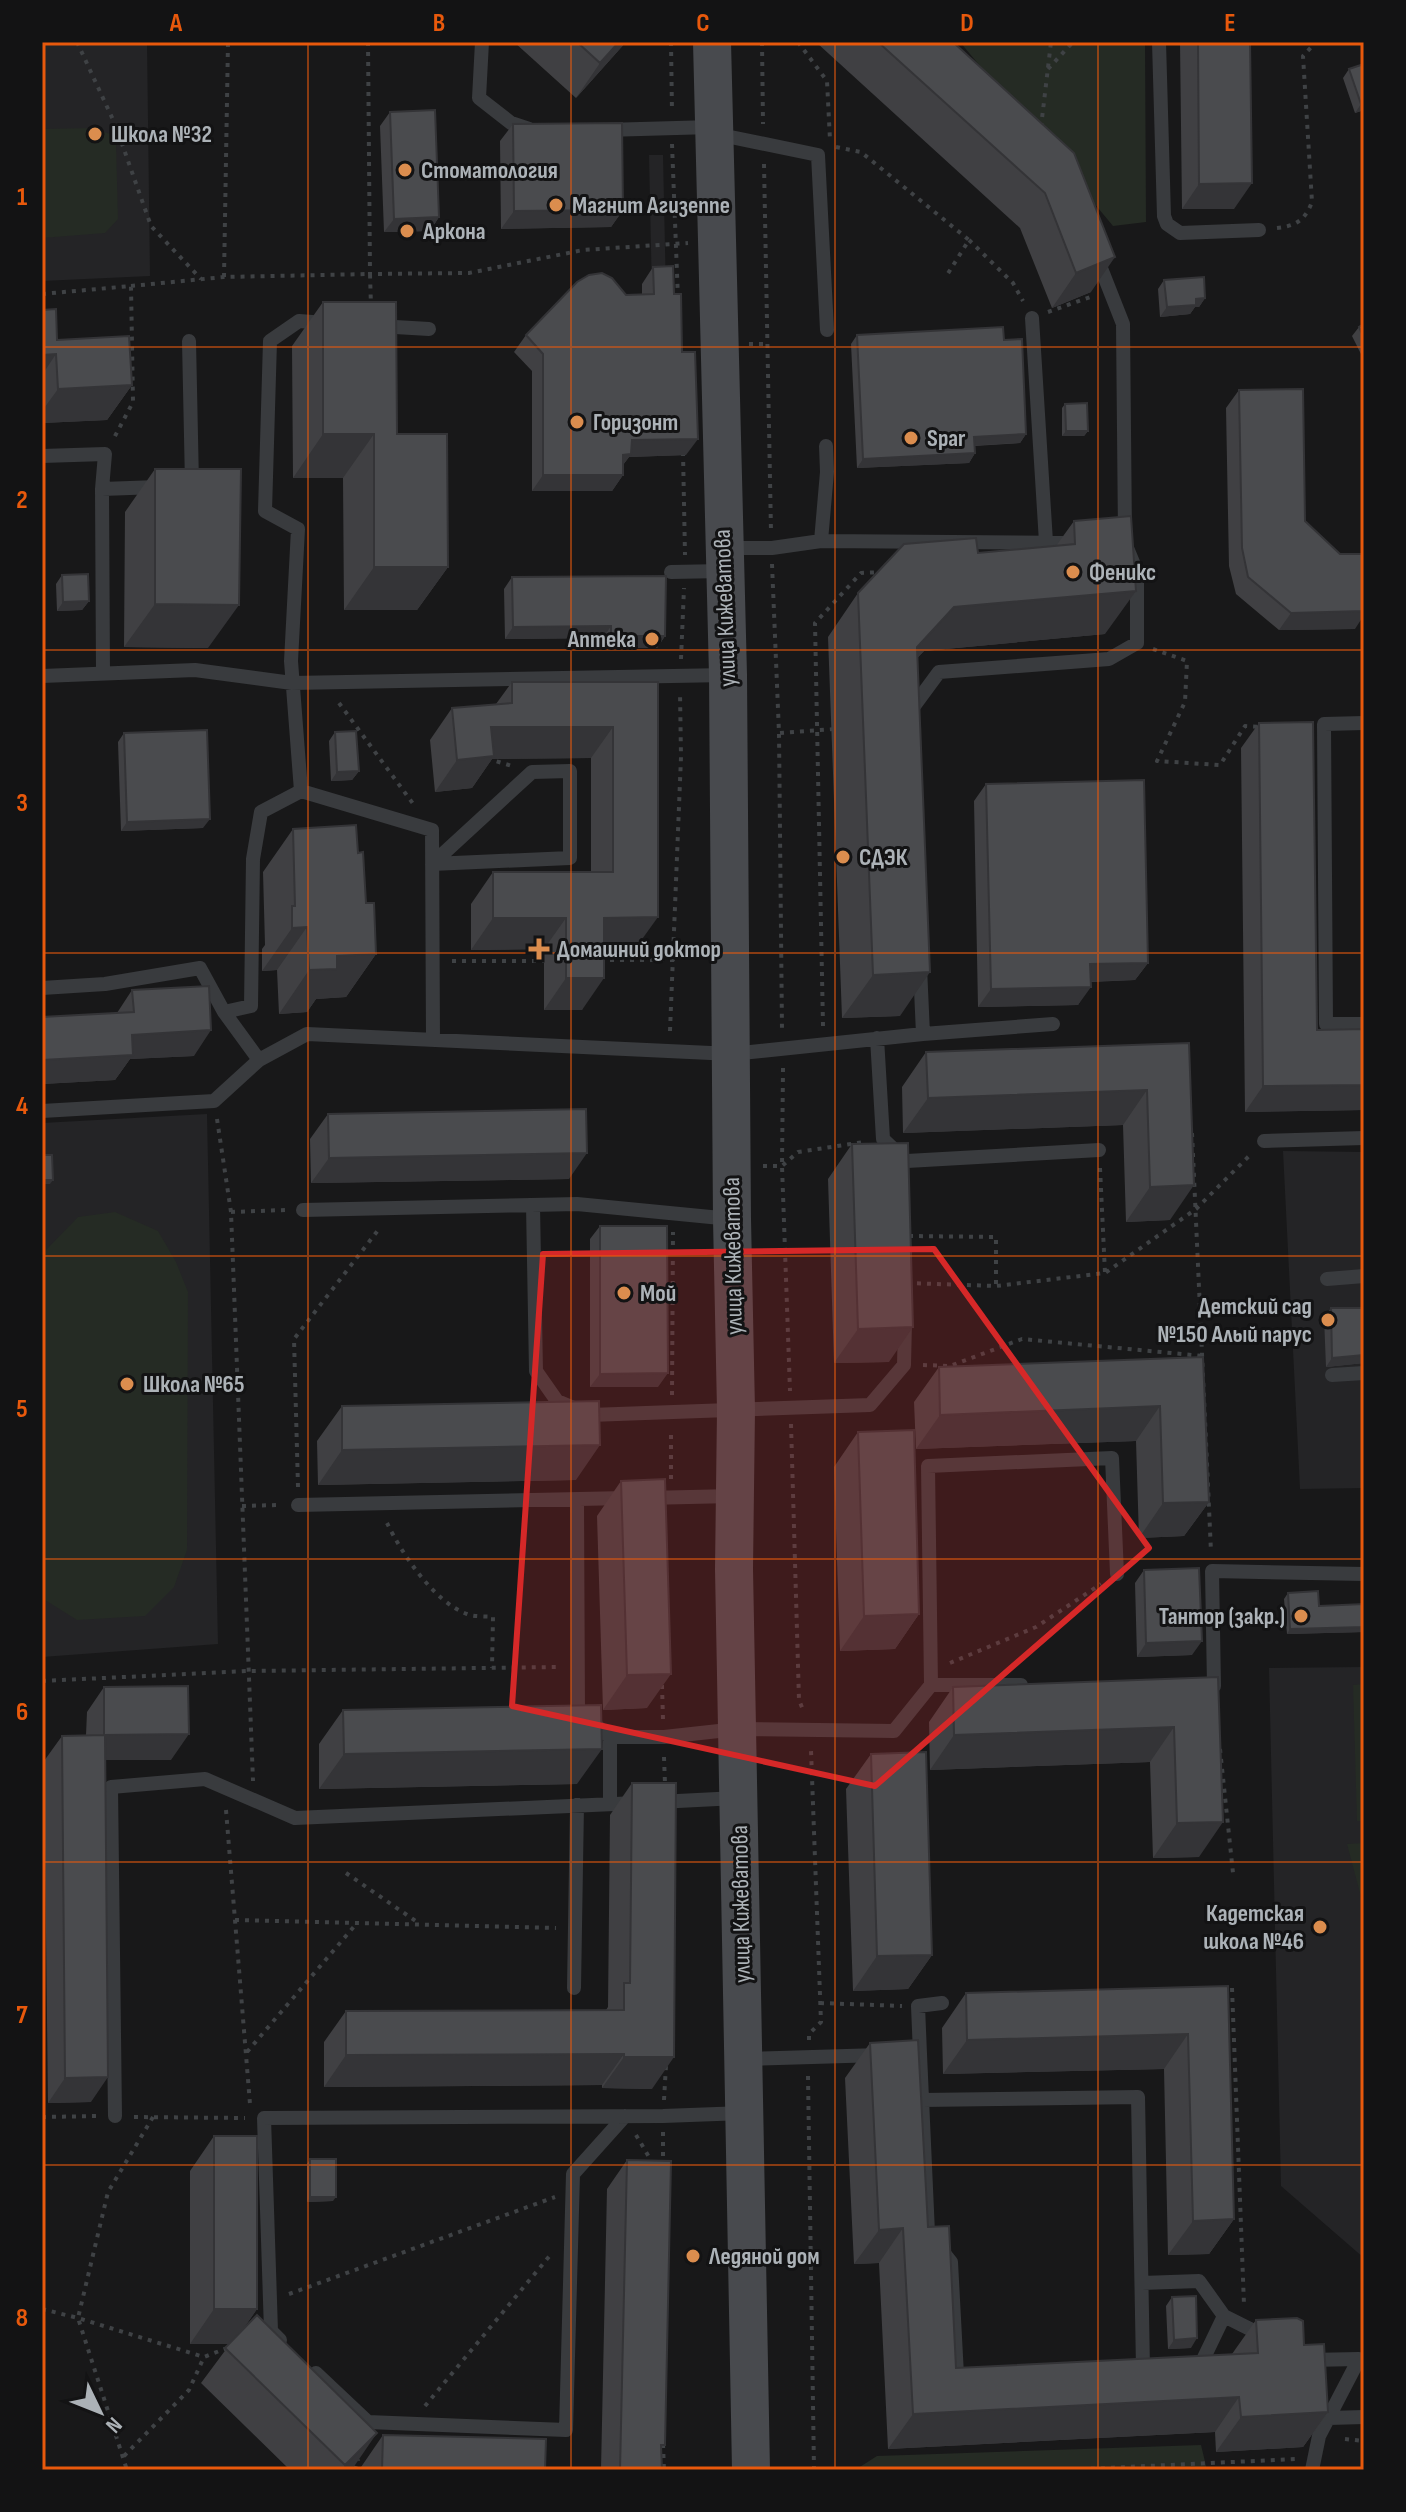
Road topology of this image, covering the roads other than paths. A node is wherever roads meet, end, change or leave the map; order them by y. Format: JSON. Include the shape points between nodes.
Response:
{"nodes":[{"id":1,"x":482,"y":42,"type":"edge"},
{"id":2,"x":712,"y":42,"type":"edge"},
{"id":3,"x":1159,"y":42,"type":"edge"},
{"id":4,"x":584,"y":131,"type":"edge"},
{"id":5,"x":716,"y":131,"type":"junction"},
{"id":6,"x":540,"y":133,"type":"edge"},
{"id":7,"x":1259,"y":230,"type":"road end"},
{"id":8,"x":1093,"y":246,"type":"edge"},
{"id":9,"x":1032,"y":318,"type":"road end"},
{"id":10,"x":429,"y":329,"type":"dead end"},
{"id":11,"x":827,"y":330,"type":"dead end"},
{"id":12,"x":189,"y":341,"type":"dead end"},
{"id":13,"x":826,"y":446,"type":"dead end"},
{"id":14,"x":42,"y":456,"type":"edge"},
{"id":15,"x":102,"y":489,"type":"junction"},
{"id":16,"x":821,"y":541,"type":"junction"},
{"id":17,"x":1046,"y":542,"type":"junction"},
{"id":18,"x":1094,"y":543,"type":"edge"},
{"id":19,"x":1110,"y":544,"type":"edge"},
{"id":20,"x":1125,"y":544,"type":"junction"},
{"id":21,"x":723,"y":560,"type":"junction"},
{"id":22,"x":678,"y":572,"type":"road end"},
{"id":23,"x":103,"y":673,"type":"junction"},
{"id":24,"x":728,"y":675,"type":"junction"},
{"id":25,"x":42,"y":676,"type":"edge"},
{"id":26,"x":292,"y":683,"type":"junction"},
{"id":27,"x":1364,"y":723,"type":"edge"},
{"id":28,"x":911,"y":726,"type":"edge"},
{"id":29,"x":301,"y":791,"type":"junction"},
{"id":30,"x":432,"y":864,"type":"junction"},
{"id":31,"x":920,"y":958,"type":"edge"},
{"id":32,"x":42,"y":988,"type":"edge"},
{"id":33,"x":224,"y":1012,"type":"junction"},
{"id":34,"x":1053,"y":1024,"type":"dead end"},
{"id":35,"x":1364,"y":1024,"type":"edge"},
{"id":36,"x":923,"y":1034,"type":"junction"},
{"id":37,"x":877,"y":1038,"type":"junction"},
{"id":38,"x":433,"y":1040,"type":"junction"},
{"id":39,"x":732,"y":1054,"type":"junction"},
{"id":40,"x":259,"y":1060,"type":"junction"},
{"id":41,"x":42,"y":1111,"type":"edge"},
{"id":42,"x":1364,"y":1138,"type":"edge"},
{"id":43,"x":1264,"y":1141,"type":"road end"},
{"id":44,"x":1099,"y":1150,"type":"road end"},
{"id":45,"x":533,"y":1205,"type":"junction"},
{"id":46,"x":303,"y":1210,"type":"road end"},
{"id":47,"x":732,"y":1219,"type":"junction"},
{"id":48,"x":1364,"y":1276,"type":"edge"},
{"id":49,"x":1327,"y":1279,"type":"dead end"},
{"id":50,"x":905,"y":1305,"type":"edge"},
{"id":51,"x":1364,"y":1373,"type":"edge"},
{"id":52,"x":1332,"y":1375,"type":"dead end"},
{"id":53,"x":736,"y":1410,"type":"junction"},
{"id":54,"x":733,"y":1496,"type":"junction"},
{"id":55,"x":577,"y":1500,"type":"junction"},
{"id":56,"x":298,"y":1505,"type":"road end"},
{"id":57,"x":1117,"y":1574,"type":"road end"},
{"id":58,"x":1364,"y":1574,"type":"edge"},
{"id":59,"x":931,"y":1678,"type":"junction"},
{"id":60,"x":1041,"y":1685,"type":"edge"},
{"id":61,"x":1198,"y":1686,"type":"edge"},
{"id":62,"x":737,"y":1729,"type":"junction"},
{"id":63,"x":610,"y":1737,"type":"junction"},
{"id":64,"x":738,"y":1798,"type":"junction"},
{"id":65,"x":610,"y":1804,"type":"junction"},
{"id":66,"x":577,"y":1805,"type":"junction"},
{"id":67,"x":574,"y":1988,"type":"dead end"},
{"id":68,"x":942,"y":2003,"type":"dead end"},
{"id":69,"x":920,"y":2054,"type":"junction"},
{"id":70,"x":744,"y":2059,"type":"junction"},
{"id":71,"x":922,"y":2100,"type":"junction"},
{"id":72,"x":744,"y":2113,"type":"junction"},
{"id":73,"x":115,"y":2116,"type":"road end"},
{"id":74,"x":625,"y":2116,"type":"junction"},
{"id":75,"x":1142,"y":2283,"type":"junction"},
{"id":76,"x":1224,"y":2316,"type":"junction"},
{"id":77,"x":1157,"y":2368,"type":"junction"},
{"id":78,"x":1128,"y":2369,"type":"edge"},
{"id":79,"x":988,"y":2374,"type":"edge"},
{"id":80,"x":1364,"y":2417,"type":"edge"},
{"id":81,"x":1329,"y":2418,"type":"junction"},
{"id":82,"x":1314,"y":2464,"type":"edge"},
{"id":83,"x":751,"y":2470,"type":"edge"}],
"edges":[{"from":1,"to":6,"type":"lane","via":[[479,98],[511,123]]},
{"from":2,"to":5,"type":"main road","name":"улица Кижеватова"},
{"from":3,"to":7,"type":"lane","via":[[1167,224],[1180,233]]},
{"from":4,"to":5,"type":"lane"},
{"from":5,"to":11,"type":"lane","via":[[818,155]]},
{"from":5,"to":21,"type":"main road","name":"улица Кижеватова"},
{"from":8,"to":20,"type":"lane","via":[[1123,324]]},
{"from":9,"to":17,"type":"lane"},
{"from":10,"to":26,"type":"lane","via":[[299,321],[270,341],[265,511],[298,529]]},
{"from":12,"to":15,"type":"lane","via":[[192,487]]},
{"from":13,"to":16,"type":"lane"},
{"from":14,"to":15,"type":"lane","via":[[105,454]]},
{"from":15,"to":23,"type":"lane"},
{"from":16,"to":17,"type":"lane"},
{"from":16,"to":21,"type":"lane"},
{"from":17,"to":18,"type":"lane"},
{"from":19,"to":20,"type":"lane"},
{"from":20,"to":28,"type":"lane","via":[[1137,572],[1137,643],[1109,659],[939,672],[911,708]]},
{"from":21,"to":22,"type":"lane"},
{"from":21,"to":24,"type":"main road","name":"улица Кижеватова"},
{"from":23,"to":25,"type":"lane"},
{"from":23,"to":26,"type":"lane","via":[[195,670]]},
{"from":24,"to":26,"type":"lane"},
{"from":24,"to":39,"type":"main road","name":"улица Кижеватова"},
{"from":26,"to":29,"type":"lane"},
{"from":27,"to":35,"type":"lane","via":[[1324,724],[1324,734],[1326,1024]]},
{"from":29,"to":30,"type":"lane","via":[[432,830]]},
{"from":29,"to":33,"type":"lane","via":[[261,812],[253,859],[251,1006]]},
{"from":30,"to":30,"type":"lane","via":[[570,858],[570,771],[532,772]]},
{"from":30,"to":38,"type":"lane"},
{"from":31,"to":36,"type":"lane"},
{"from":32,"to":33,"type":"lane","via":[[200,968]]},
{"from":33,"to":40,"type":"lane"},
{"from":34,"to":36,"type":"lane"},
{"from":36,"to":37,"type":"lane"},
{"from":37,"to":39,"type":"lane"},
{"from":37,"to":44,"type":"lane","via":[[883,1139],[907,1168]]},
{"from":38,"to":39,"type":"lane"},
{"from":38,"to":40,"type":"lane","via":[[307,1034]]},
{"from":39,"to":47,"type":"main road","name":"улица Кижеватова"},
{"from":40,"to":41,"type":"lane","via":[[214,1101]]},
{"from":42,"to":43,"type":"lane"},
{"from":45,"to":46,"type":"lane"},
{"from":45,"to":47,"type":"lane","via":[[577,1204]]},
{"from":45,"to":53,"type":"lane","via":[[536,1371],[557,1401],[590,1415]]},
{"from":47,"to":53,"type":"main road","name":"улица Кижеватова"},
{"from":48,"to":49,"type":"lane"},
{"from":50,"to":53,"type":"lane","via":[[904,1365],[870,1405]]},
{"from":51,"to":52,"type":"lane"},
{"from":53,"to":54,"type":"main road","name":"улица Кижеватова"},
{"from":54,"to":55,"type":"lane"},
{"from":54,"to":62,"type":"main road","name":"улица Кижеватова"},
{"from":55,"to":56,"type":"lane"},
{"from":55,"to":63,"type":"lane","via":[[578,1711]]},
{"from":57,"to":59,"type":"lane","via":[[1112,1458],[928,1466]]},
{"from":58,"to":61,"type":"lane","via":[[1212,1571],[1214,1686]]},
{"from":59,"to":60,"type":"lane"},
{"from":59,"to":62,"type":"lane","via":[[894,1731]]},
{"from":62,"to":63,"type":"lane"},
{"from":62,"to":64,"type":"main road","name":"улица Кижеватова"},
{"from":63,"to":65,"type":"lane"},
{"from":64,"to":65,"type":"lane"},
{"from":64,"to":70,"type":"main road","name":"улица Кижеватова"},
{"from":65,"to":66,"type":"lane"},
{"from":66,"to":67,"type":"lane"},
{"from":66,"to":73,"type":"lane","via":[[295,1818],[205,1779],[111,1787]]},
{"from":68,"to":69,"type":"lane","via":[[918,2006]]},
{"from":69,"to":70,"type":"lane"},
{"from":69,"to":71,"type":"lane"},
{"from":70,"to":72,"type":"main road","name":"улица Кижеватова"},
{"from":71,"to":75,"type":"lane","via":[[1138,2097]]},
{"from":71,"to":79,"type":"lane","via":[[928,2233],[951,2262],[957,2375]]},
{"from":72,"to":74,"type":"lane"},
{"from":72,"to":83,"type":"main road","name":"улица Кижеватова"},
{"from":74,"to":74,"type":"lane","via":[[257,2118],[271,2331],[368,2422],[566,2430],[573,2174]]},
{"from":75,"to":76,"type":"lane","via":[[1199,2281]]},
{"from":75,"to":77,"type":"lane"},
{"from":76,"to":77,"type":"lane","via":[[1200,2366]]},
{"from":76,"to":81,"type":"lane","via":[[1311,2361],[1359,2359]]},
{"from":77,"to":78,"type":"lane"},
{"from":80,"to":81,"type":"lane"},
{"from":81,"to":82,"type":"lane"}]}
